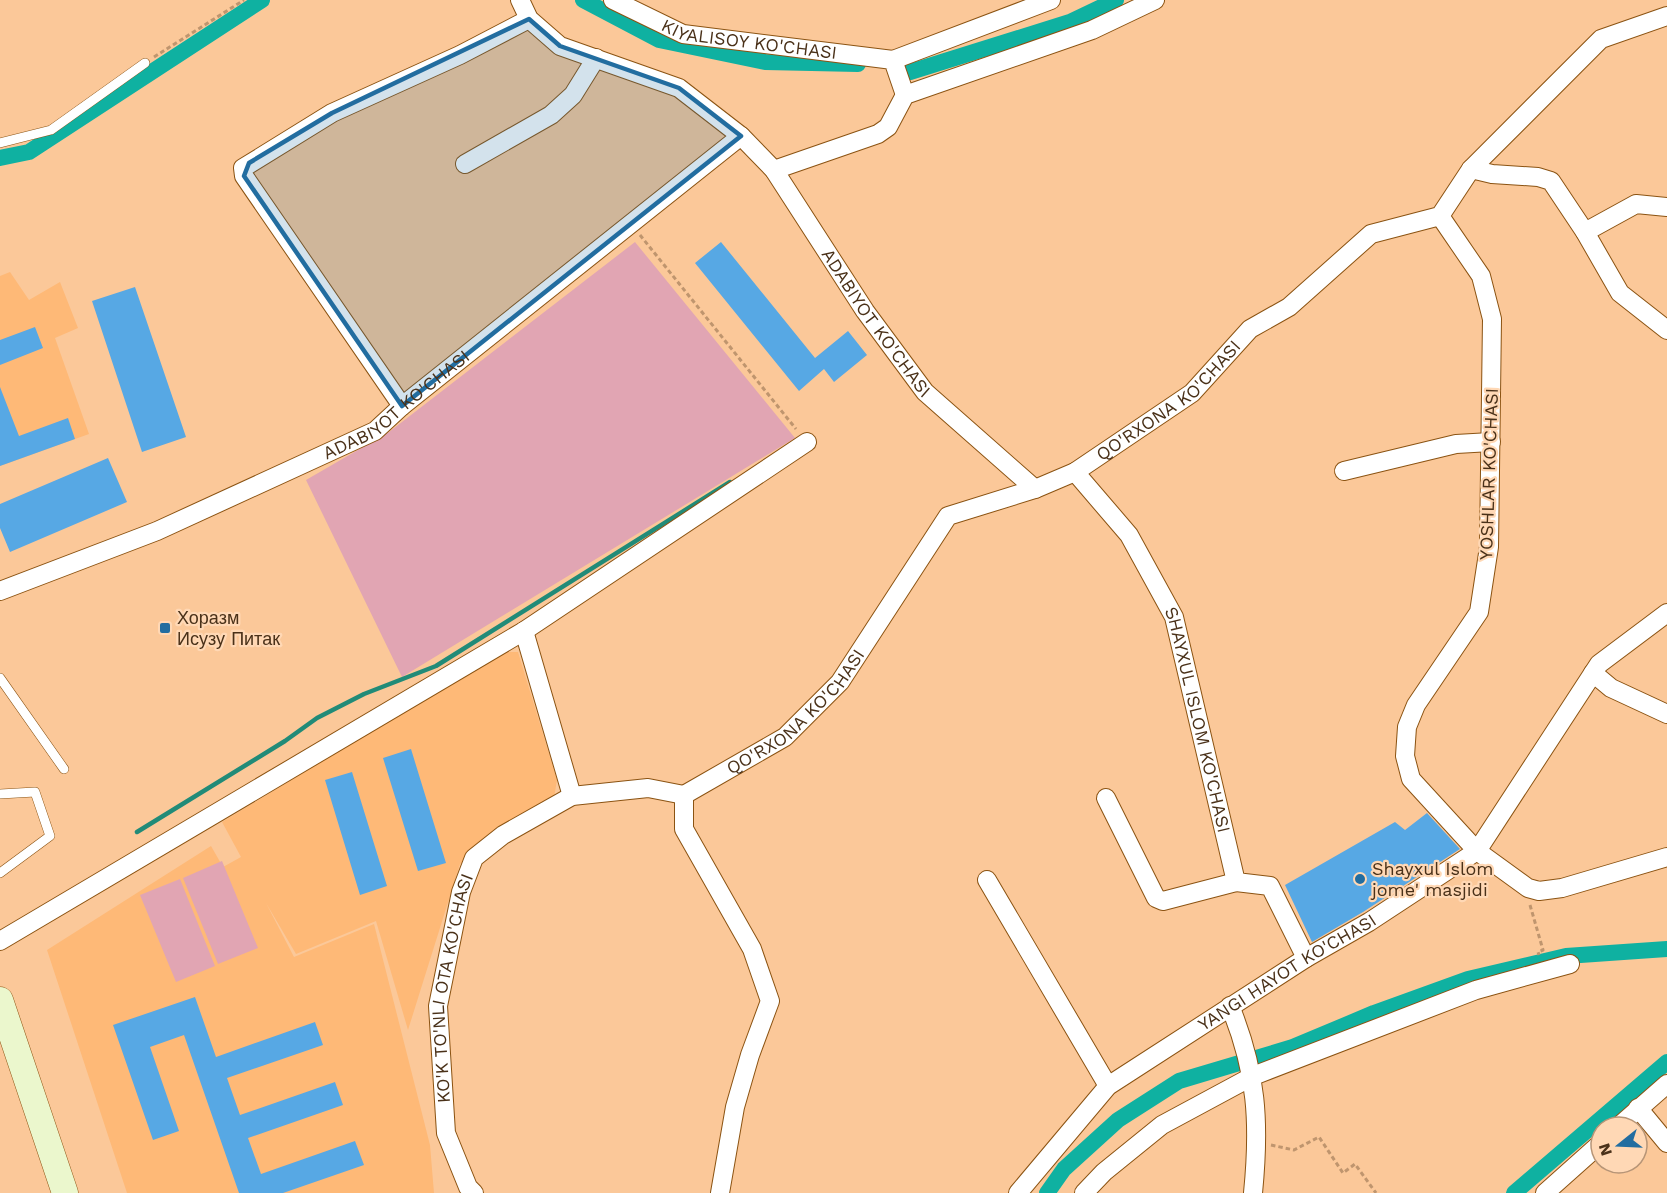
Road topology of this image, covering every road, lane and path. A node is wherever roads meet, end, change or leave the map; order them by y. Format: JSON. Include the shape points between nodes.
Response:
{"nodes":[{"id":1,"x":244,"y":0,"type":"edge"},
{"id":2,"x":520,"y":0,"type":"edge"},
{"id":3,"x":613,"y":0,"type":"edge"},
{"id":4,"x":1051,"y":0,"type":"edge"},
{"id":5,"x":1155,"y":0,"type":"edge"},
{"id":6,"x":1667,"y":16,"type":"edge"},
{"id":7,"x":529,"y":19,"type":"junction"},
{"id":8,"x":596,"y":58,"type":"junction"},
{"id":9,"x":893,"y":60,"type":"junction"},
{"id":10,"x":145,"y":63,"type":"joint"},
{"id":11,"x":905,"y":95,"type":"junction"},
{"id":12,"x":741,"y":136,"type":"junction"},
{"id":13,"x":0,"y":143,"type":"edge"},
{"id":14,"x":465,"y":164,"type":"dead end"},
{"id":15,"x":1471,"y":169,"type":"junction"},
{"id":16,"x":774,"y":170,"type":"junction"},
{"id":17,"x":1667,"y":207,"type":"edge"},
{"id":18,"x":1440,"y":216,"type":"junction"},
{"id":19,"x":632,"y":224,"type":"junction"},
{"id":20,"x":1585,"y":232,"type":"junction"},
{"id":21,"x":1667,"y":330,"type":"edge"},
{"id":22,"x":402,"y":406,"type":"junction"},
{"id":23,"x":807,"y":442,"type":"joint"},
{"id":24,"x":1491,"y":442,"type":"junction"},
{"id":25,"x":1344,"y":471,"type":"dead end"},
{"id":26,"x":1075,"y":472,"type":"junction"},
{"id":27,"x":1035,"y":489,"type":"junction"},
{"id":28,"x":0,"y":591,"type":"edge"},
{"id":29,"x":1667,"y":613,"type":"edge"},
{"id":30,"x":524,"y":631,"type":"junction"},
{"id":31,"x":1593,"y":673,"type":"junction"},
{"id":32,"x":0,"y":678,"type":"edge"},
{"id":33,"x":1667,"y":714,"type":"edge"},
{"id":34,"x":64,"y":769,"type":"dead end"},
{"id":35,"x":0,"y":794,"type":"edge"},
{"id":36,"x":684,"y":795,"type":"junction"},
{"id":37,"x":572,"y":796,"type":"junction"},
{"id":38,"x":1106,"y":798,"type":"dead end"},
{"id":39,"x":1477,"y":851,"type":"junction"},
{"id":40,"x":1667,"y":857,"type":"edge"},
{"id":41,"x":0,"y":873,"type":"edge"},
{"id":42,"x":987,"y":880,"type":"dead end"},
{"id":43,"x":1236,"y":882,"type":"junction"},
{"id":44,"x":1539,"y":891,"type":"junction"},
{"id":45,"x":0,"y":941,"type":"edge"},
{"id":46,"x":1538,"y":952,"type":"dead end"},
{"id":47,"x":1306,"y":958,"type":"junction"},
{"id":48,"x":1570,"y":964,"type":"dead end"},
{"id":49,"x":0,"y":999,"type":"edge"},
{"id":50,"x":1230,"y":1006,"type":"junction"},
{"id":51,"x":1253,"y":1076,"type":"junction"},
{"id":52,"x":1667,"y":1084,"type":"edge"},
{"id":53,"x":1108,"y":1086,"type":"junction"},
{"id":54,"x":1638,"y":1108,"type":"junction"},
{"id":55,"x":1631,"y":1115,"type":"edge"},
{"id":56,"x":1258,"y":1143,"type":"junction"},
{"id":57,"x":1667,"y":1143,"type":"edge"},
{"id":58,"x":1589,"y":1154,"type":"edge"},
{"id":59,"x":65,"y":1193,"type":"edge"},
{"id":60,"x":474,"y":1193,"type":"edge"},
{"id":61,"x":720,"y":1193,"type":"edge"},
{"id":62,"x":1018,"y":1193,"type":"edge"},
{"id":63,"x":1084,"y":1193,"type":"edge"},
{"id":64,"x":1253,"y":1193,"type":"edge"},
{"id":65,"x":1376,"y":1193,"type":"edge"},
{"id":66,"x":1545,"y":1193,"type":"edge"}],
"edges":[{"from":1,"to":10,"type":"path"},
{"from":2,"to":7,"type":"street","name":"ADABIYOT KO'CHASI"},
{"from":3,"to":9,"type":"street","name":"KIYALISOY KO'CHASI","via":[[683,34]]},
{"from":4,"to":9,"type":"street","name":"KIYALISOY KO'CHASI"},
{"from":5,"to":11,"type":"street","via":[[1092,30]]},
{"from":6,"to":15,"type":"street","via":[[1601,39]]},
{"from":7,"to":8,"type":"street","name":"ADABIYOT KO'CHASI","via":[[560,46]]},
{"from":7,"to":22,"type":"street","via":[[332,113],[243,168],[244,176]]},
{"from":8,"to":12,"type":"street","name":"ADABIYOT KO'CHASI","via":[[679,88]]},
{"from":8,"to":14,"type":"street","via":[[573,95],[550,115]]},
{"from":9,"to":11,"type":"street"},
{"from":10,"to":13,"type":"lane","via":[[51,130]]},
{"from":11,"to":16,"type":"street","via":[[888,127],[878,134]]},
{"from":12,"to":16,"type":"street","name":"ADABIYOT KO'CHASI"},
{"from":12,"to":19,"type":"street","name":"ADABIYOT KO'CHASI"},
{"from":15,"to":18,"type":"street"},
{"from":15,"to":20,"type":"street","via":[[1551,181]]},
{"from":16,"to":27,"type":"street","name":"ADABIYOT KO'CHASI","via":[[866,311],[925,392]]},
{"from":17,"to":20,"type":"street","via":[[1636,204]]},
{"from":18,"to":24,"type":"street","name":"YOSHLAR KO'CHASI","via":[[1481,276],[1492,319]]},
{"from":18,"to":26,"type":"street","name":"QO'RXONA KO'CHASI","via":[[1371,234],[1289,307],[1250,329],[1192,393]]},
{"from":19,"to":22,"type":"street","name":"ADABIYOT KO'CHASI"},
{"from":19,"to":23,"type":"path"},
{"from":20,"to":21,"type":"street","via":[[1620,293]]},
{"from":22,"to":28,"type":"street","name":"ADABIYOT KO'CHASI","via":[[375,431],[157,531]]},
{"from":23,"to":30,"type":"street"},
{"from":24,"to":25,"type":"street","via":[[1456,444]]},
{"from":24,"to":39,"type":"street","name":"YOSHLAR KO'CHASI","via":[[1489,547],[1479,612],[1416,705],[1407,728],[1405,756],[1411,779]]},
{"from":26,"to":27,"type":"street","name":"QO'RXONA KO'CHASI"},
{"from":26,"to":43,"type":"street","name":"SHAYXUL ISLOM KO'CHASI","via":[[1129,535],[1174,617]]},
{"from":27,"to":36,"type":"street","name":"QO'RXONA KO'CHASI","via":[[948,516],[840,682],[786,737]]},
{"from":29,"to":31,"type":"street","name":"YANGI HAYOT KO'CHASI","via":[[1599,664]]},
{"from":30,"to":37,"type":"street"},
{"from":30,"to":45,"type":"street"},
{"from":31,"to":33,"type":"street","via":[[1611,688]]},
{"from":31,"to":39,"type":"street","name":"YANGI HAYOT KO'CHASI"},
{"from":32,"to":34,"type":"lane"},
{"from":35,"to":41,"type":"lane","via":[[35,792],[50,836]]},
{"from":36,"to":37,"type":"street","name":"KO'K TO'NLI OTA KO'CHASI","via":[[648,788]]},
{"from":36,"to":61,"type":"street","via":[[684,829],[752,949],[770,1001],[735,1107]]},
{"from":37,"to":60,"type":"street","name":"KO'K TO'NLI OTA KO'CHASI","via":[[503,835],[474,858],[461,892],[438,1006],[446,1133]]},
{"from":38,"to":43,"type":"street","via":[[1156,898],[1163,901]]},
{"from":39,"to":44,"type":"street","name":"YOSHLAR KO'CHASI","via":[[1528,888]]},
{"from":39,"to":47,"type":"street","name":"YANGI HAYOT KO'CHASI"},
{"from":40,"to":44,"type":"street","via":[[1562,888]]},
{"from":42,"to":53,"type":"street"},
{"from":43,"to":47,"type":"street","via":[[1270,886]]},
{"from":44,"to":46,"type":"path","via":[[1528,907],[1543,950]]},
{"from":47,"to":50,"type":"street","name":"YANGI HAYOT KO'CHASI"},
{"from":48,"to":51,"type":"street","via":[[1476,990]]},
{"from":49,"to":59,"type":"main road"},
{"from":50,"to":51,"type":"street"},
{"from":50,"to":53,"type":"street","name":"YANGI HAYOT KO'CHASI"},
{"from":51,"to":56,"type":"street"},
{"from":51,"to":63,"type":"street","via":[[1162,1125]]},
{"from":52,"to":54,"type":"street"},
{"from":53,"to":62,"type":"street","name":"YANGI HAYOT KO'CHASI"},
{"from":54,"to":55,"type":"street"},
{"from":54,"to":57,"type":"street"},
{"from":56,"to":64,"type":"street"},
{"from":56,"to":65,"type":"path","via":[[1294,1150],[1319,1137],[1343,1173],[1354,1164]]},
{"from":58,"to":66,"type":"street"}]}
